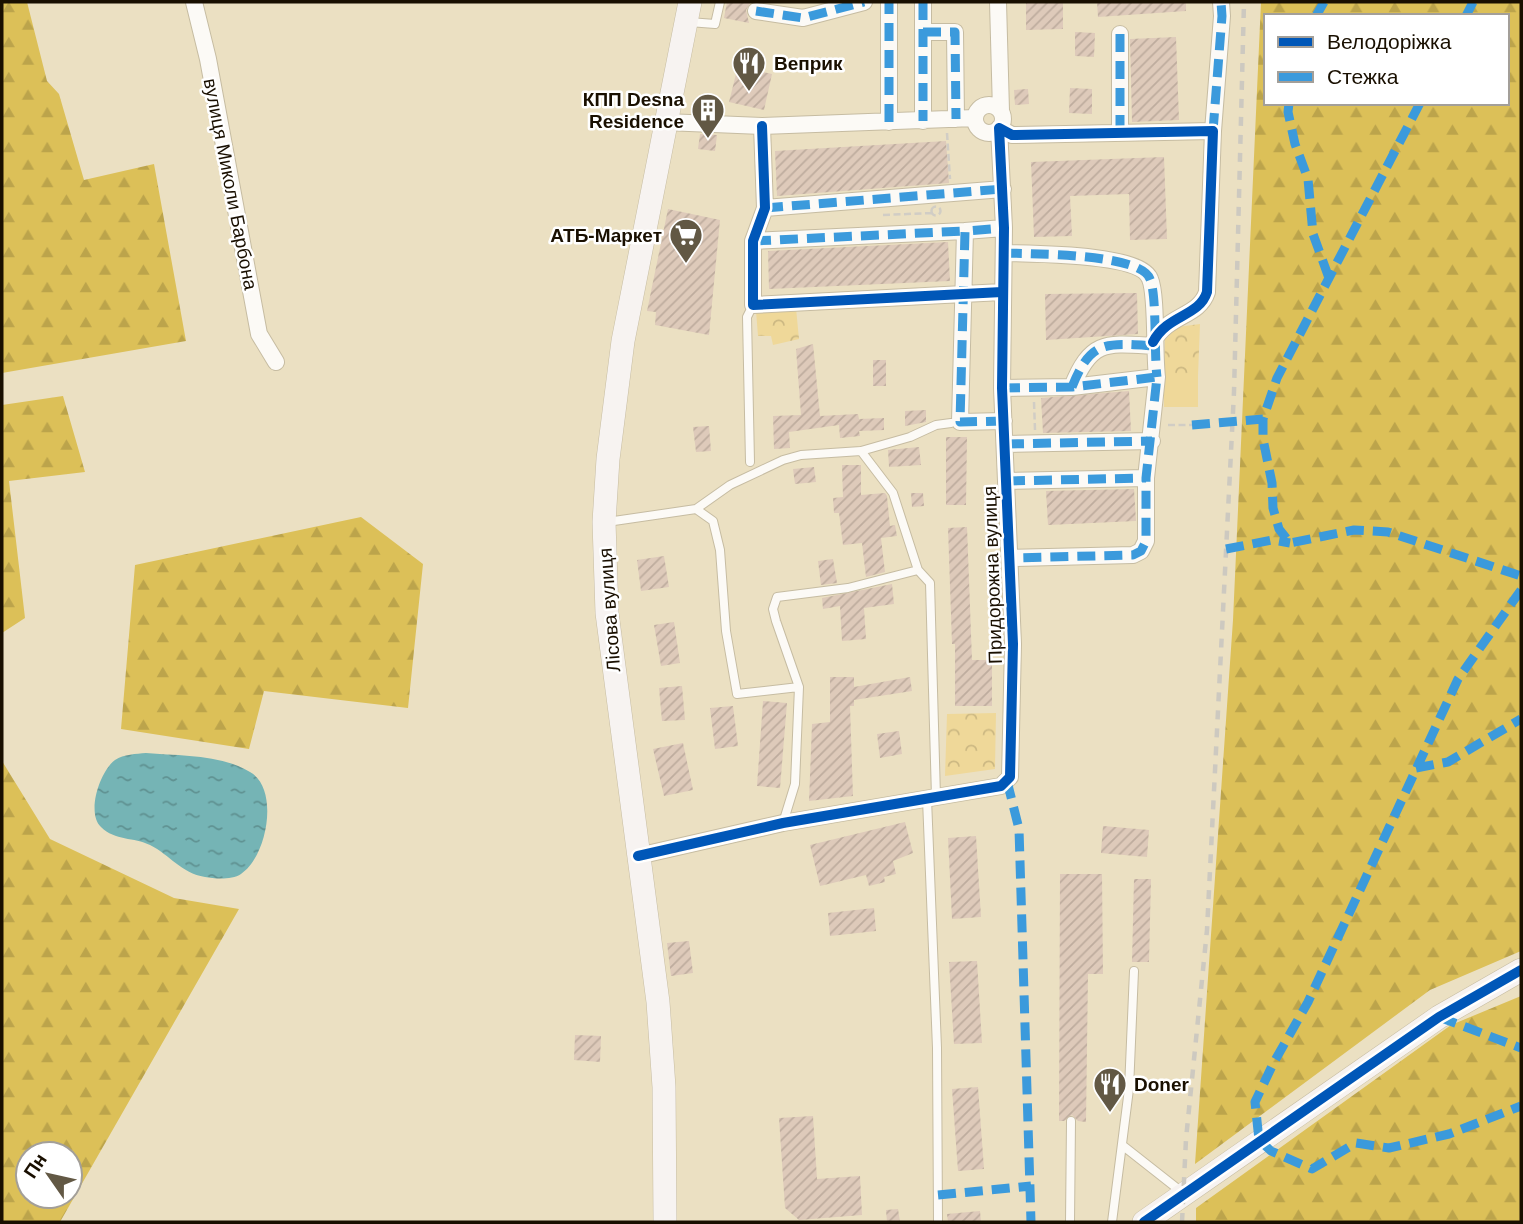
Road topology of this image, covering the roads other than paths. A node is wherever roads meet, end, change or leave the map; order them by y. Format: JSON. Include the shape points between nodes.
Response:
{"nodes":[{"id":1,"x":194,"y":2,"type":"edge"},
{"id":2,"x":720,"y":2,"type":"edge"},
{"id":3,"x":864,"y":2,"type":"edge"},
{"id":4,"x":889,"y":2,"type":"edge"},
{"id":5,"x":923,"y":2,"type":"edge"},
{"id":6,"x":998,"y":2,"type":"edge"},
{"id":7,"x":1220,"y":2,"type":"edge"},
{"id":8,"x":688,"y":11,"type":"edge"},
{"id":9,"x":756,"y":11,"type":"dead end"},
{"id":10,"x":922,"y":32,"type":"junction"},
{"id":11,"x":1121,"y":34,"type":"dead end"},
{"id":12,"x":1001,"y":111,"type":"junction"},
{"id":13,"x":975,"y":118,"type":"junction"},
{"id":14,"x":951,"y":120,"type":"junction"},
{"id":15,"x":923,"y":121,"type":"junction"},
{"id":16,"x":665,"y":122,"type":"junction"},
{"id":17,"x":889,"y":122,"type":"junction"},
{"id":18,"x":762,"y":126,"type":"junction"},
{"id":19,"x":999,"y":128,"type":"junction"},
{"id":20,"x":1213,"y":131,"type":"junction"},
{"id":21,"x":1120,"y":133,"type":"junction"},
{"id":22,"x":1003,"y":189,"type":"junction"},
{"id":23,"x":765,"y":208,"type":"junction"},
{"id":24,"x":1004,"y":228,"type":"junction"},
{"id":25,"x":965,"y":231,"type":"junction"},
{"id":26,"x":753,"y":242,"type":"junction"},
{"id":27,"x":1004,"y":253,"type":"junction"},
{"id":28,"x":1002,"y":292,"type":"junction"},
{"id":29,"x":962,"y":294,"type":"junction"},
{"id":30,"x":753,"y":305,"type":"junction"},
{"id":31,"x":1153,"y":344,"type":"junction"},
{"id":32,"x":276,"y":362,"type":"dead end"},
{"id":33,"x":1157,"y":377,"type":"junction"},
{"id":34,"x":1072,"y":387,"type":"junction"},
{"id":35,"x":1002,"y":388,"type":"junction"},
{"id":36,"x":1004,"y":421,"type":"junction"},
{"id":37,"x":951,"y":423,"type":"dead end"},
{"id":38,"x":1152,"y":441,"type":"junction"},
{"id":39,"x":1006,"y":444,"type":"junction"},
{"id":40,"x":861,"y":451,"type":"junction"},
{"id":41,"x":750,"y":461,"type":"dead end"},
{"id":42,"x":1146,"y":478,"type":"junction"},
{"id":43,"x":1007,"y":481,"type":"junction"},
{"id":44,"x":696,"y":509,"type":"junction"},
{"id":45,"x":604,"y":522,"type":"junction"},
{"id":46,"x":1011,"y":558,"type":"junction"},
{"id":47,"x":918,"y":570,"type":"junction"},
{"id":48,"x":799,"y":687,"type":"junction"},
{"id":49,"x":931,"y":798,"type":"junction"},
{"id":50,"x":783,"y":823,"type":"junction"},
{"id":51,"x":638,"y":856,"type":"junction"},
{"id":52,"x":1521,"y":970,"type":"edge"},
{"id":53,"x":1135,"y":971,"type":"dead end"},
{"id":54,"x":1071,"y":1121,"type":"dead end"},
{"id":55,"x":1122,"y":1145,"type":"junction"},
{"id":56,"x":1192,"y":1188,"type":"junction"},
{"id":57,"x":665,"y":1222,"type":"edge"},
{"id":58,"x":938,"y":1222,"type":"edge"},
{"id":59,"x":1070,"y":1222,"type":"edge"},
{"id":60,"x":1112,"y":1222,"type":"edge"},
{"id":61,"x":1144,"y":1222,"type":"edge"}],
"edges":[{"from":1,"to":32,"type":"street","name":"вулиця Миколи Барбона","via":[[259,334]]},
{"from":2,"to":8,"type":"lane","via":[[715,24]]},
{"from":3,"to":9,"type":"street","via":[[803,18]]},
{"from":4,"to":17,"type":"street"},
{"from":5,"to":10,"type":"street"},
{"from":6,"to":12,"type":"street"},
{"from":7,"to":20,"type":"street"},
{"from":8,"to":16,"type":"main road","name":"Лісова вулиця"},
{"from":10,"to":14,"type":"street","via":[[955,32]]},
{"from":10,"to":15,"type":"street"},
{"from":11,"to":21,"type":"street"},
{"from":12,"to":13,"type":"street","via":[[984,106]]},
{"from":12,"to":19,"type":"street"},
{"from":13,"to":14,"type":"street"},
{"from":13,"to":19,"type":"street","via":[[982,131],[991,133]]},
{"from":14,"to":15,"type":"street"},
{"from":15,"to":17,"type":"street"},
{"from":16,"to":18,"type":"street"},
{"from":16,"to":45,"type":"main road","name":"Лісова вулиця","via":[[623,341]]},
{"from":17,"to":18,"type":"street"},
{"from":18,"to":23,"type":"street"},
{"from":19,"to":21,"type":"street","via":[[1012,135]]},
{"from":19,"to":22,"type":"street","name":"Придорожна вулиця"},
{"from":20,"to":21,"type":"street"},
{"from":20,"to":31,"type":"street","via":[[1207,292],[1201,306],[1165,324]]},
{"from":22,"to":23,"type":"street"},
{"from":22,"to":24,"type":"street","name":"Придорожна вулиця"},
{"from":23,"to":26,"type":"street"},
{"from":24,"to":25,"type":"street"},
{"from":24,"to":27,"type":"street","name":"Придорожна вулиця"},
{"from":25,"to":26,"type":"street"},
{"from":25,"to":29,"type":"street"},
{"from":26,"to":30,"type":"street"},
{"from":27,"to":28,"type":"street","name":"Придорожна вулиця"},
{"from":27,"to":31,"type":"street","via":[[1139,266],[1150,279]]},
{"from":28,"to":29,"type":"street"},
{"from":28,"to":35,"type":"street","name":"Придорожна вулиця"},
{"from":29,"to":30,"type":"street"},
{"from":29,"to":36,"type":"street","via":[[960,422]]},
{"from":30,"to":41,"type":"lane","via":[[747,317]]},
{"from":31,"to":33,"type":"street"},
{"from":31,"to":34,"type":"street","via":[[1099,346],[1089,354]]},
{"from":33,"to":34,"type":"street"},
{"from":33,"to":38,"type":"street"},
{"from":34,"to":35,"type":"street"},
{"from":35,"to":36,"type":"street","name":"Придорожна вулиця"},
{"from":36,"to":39,"type":"street","name":"Придорожна вулиця"},
{"from":37,"to":40,"type":"lane"},
{"from":38,"to":39,"type":"street"},
{"from":38,"to":42,"type":"street"},
{"from":39,"to":43,"type":"street","name":"Придорожна вулиця"},
{"from":40,"to":44,"type":"lane","via":[[783,460],[730,485]]},
{"from":40,"to":47,"type":"lane","via":[[892,493]]},
{"from":42,"to":43,"type":"street"},
{"from":42,"to":46,"type":"street","via":[[1146,541],[1141,551],[1133,555]]},
{"from":43,"to":46,"type":"street","name":"Придорожна вулиця"},
{"from":44,"to":45,"type":"lane"},
{"from":44,"to":48,"type":"lane","via":[[713,521],[720,550],[726,631],[737,694]]},
{"from":45,"to":51,"type":"main road","name":"Лісова вулиця","via":[[607,613]]},
{"from":46,"to":49,"type":"street","name":"Придорожна вулиця","via":[[1012,772],[1001,786]]},
{"from":47,"to":48,"type":"lane","via":[[848,588],[777,597],[773,609]]},
{"from":47,"to":49,"type":"lane","via":[[930,583]]},
{"from":48,"to":50,"type":"lane","via":[[795,784]]},
{"from":49,"to":50,"type":"street","name":"Придорожна вулиця"},
{"from":49,"to":58,"type":"lane"},
{"from":50,"to":51,"type":"street","name":"Придорожна вулиця"},
{"from":51,"to":57,"type":"main road","name":"Лісова вулиця","via":[[658,1002]]},
{"from":52,"to":56,"type":"main road","via":[[1439,1017]]},
{"from":53,"to":55,"type":"lane"},
{"from":54,"to":59,"type":"lane"},
{"from":55,"to":56,"type":"lane"},
{"from":55,"to":60,"type":"lane"},
{"from":56,"to":61,"type":"main road"}]}
